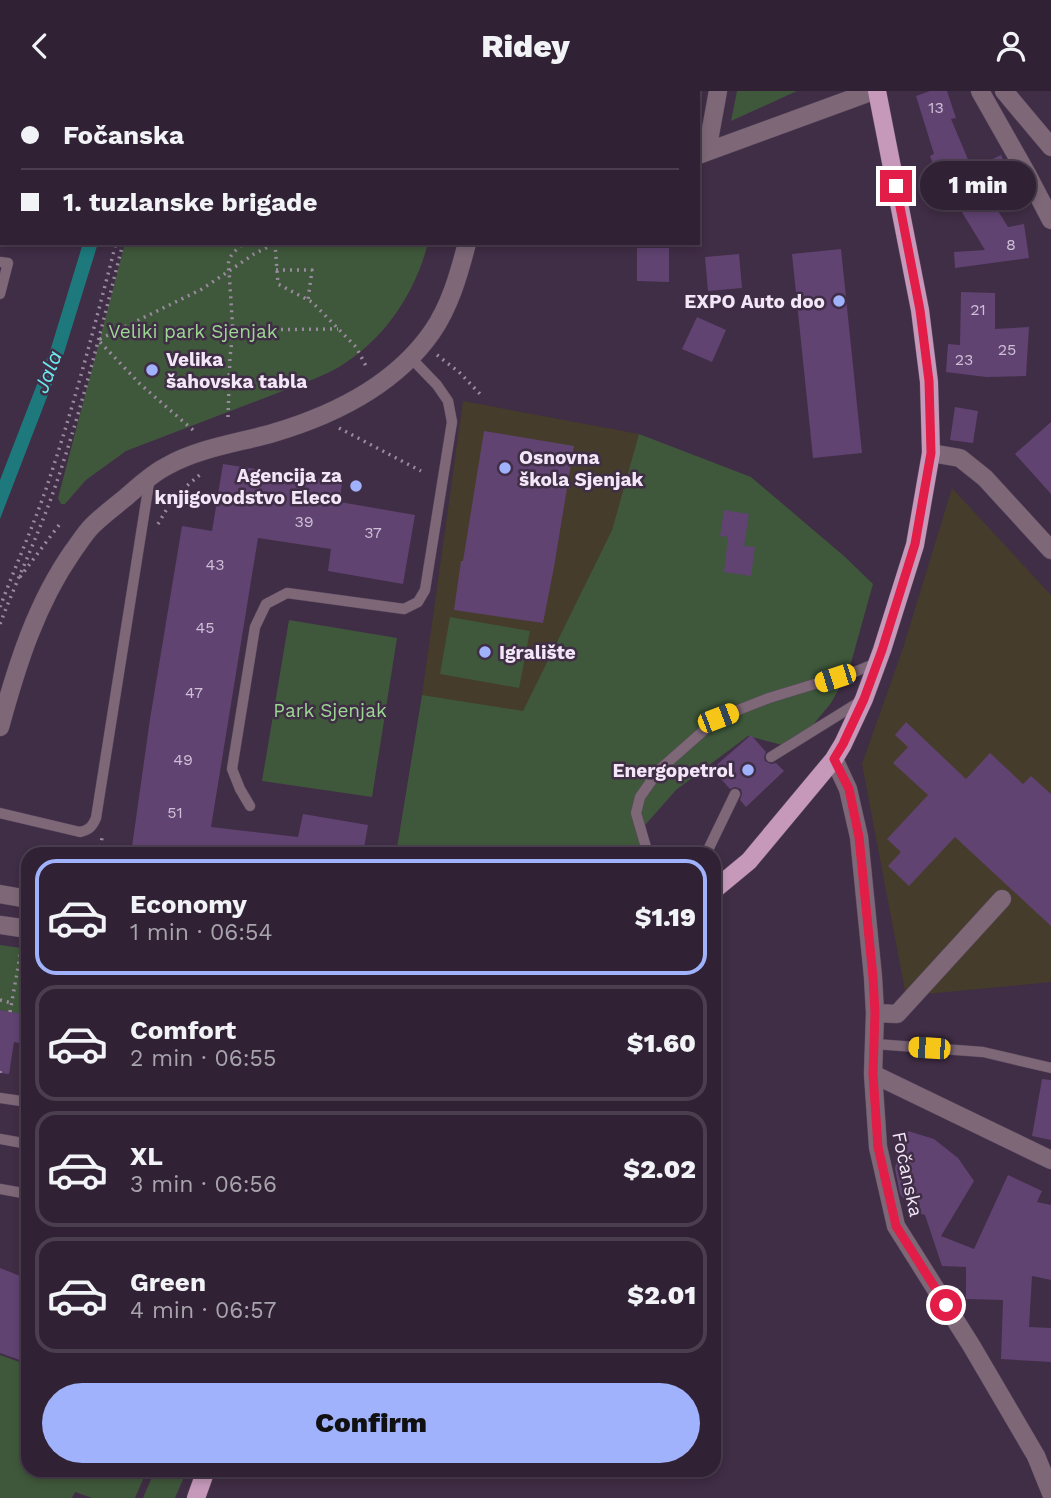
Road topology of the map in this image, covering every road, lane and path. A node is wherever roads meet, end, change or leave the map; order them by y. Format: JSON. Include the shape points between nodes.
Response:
{"nodes":[{"id":1,"x":718,"y":91,"type":"edge"},
{"id":2,"x":875,"y":91,"type":"edge"},
{"id":3,"x":980,"y":91,"type":"edge"},
{"id":4,"x":1004,"y":91,"type":"edge"},
{"id":5,"x":1051,"y":147,"type":"edge"},
{"id":6,"x":702,"y":153,"type":"edge"},
{"id":7,"x":1051,"y":220,"type":"edge"},
{"id":8,"x":115,"y":245,"type":"edge"},
{"id":9,"x":123,"y":245,"type":"edge"},
{"id":10,"x":242,"y":245,"type":"edge"},
{"id":11,"x":271,"y":245,"type":"edge"},
{"id":12,"x":275,"y":245,"type":"edge"},
{"id":13,"x":466,"y":245,"type":"edge"},
{"id":14,"x":0,"y":262,"type":"edge"},
{"id":15,"x":276,"y":270,"type":"junction"},
{"id":16,"x":229,"y":271,"type":"junction"},
{"id":17,"x":0,"y":293,"type":"edge"},
{"id":18,"x":308,"y":300,"type":"junction"},
{"id":19,"x":338,"y":328,"type":"junction"},
{"id":20,"x":232,"y":330,"type":"junction"},
{"id":21,"x":99,"y":340,"type":"junction"},
{"id":22,"x":439,"y":347,"type":"dead end"},
{"id":23,"x":411,"y":358,"type":"junction"},
{"id":24,"x":366,"y":366,"type":"dead end"},
{"id":25,"x":482,"y":396,"type":"dead end"},
{"id":26,"x":228,"y":417,"type":"dead end"},
{"id":27,"x":338,"y":428,"type":"dead end"},
{"id":28,"x":193,"y":430,"type":"dead end"},
{"id":29,"x":931,"y":453,"type":"junction"},
{"id":30,"x":209,"y":469,"type":"dead end"},
{"id":31,"x":421,"y":471,"type":"dead end"},
{"id":32,"x":150,"y":477,"type":"junction"},
{"id":33,"x":62,"y":521,"type":"dead end"},
{"id":34,"x":158,"y":525,"type":"dead end"},
{"id":35,"x":1051,"y":550,"type":"edge"},
{"id":36,"x":17,"y":582,"type":"junction"},
{"id":37,"x":0,"y":607,"type":"edge"},
{"id":38,"x":0,"y":624,"type":"edge"},
{"id":39,"x":878,"y":662,"type":"junction"},
{"id":40,"x":864,"y":699,"type":"junction"},
{"id":41,"x":0,"y":727,"type":"edge"},
{"id":42,"x":771,"y":757,"type":"dead end"},
{"id":43,"x":834,"y":759,"type":"junction"},
{"id":44,"x":734,"y":794,"type":"dead end"},
{"id":45,"x":250,"y":806,"type":"dead end"},
{"id":46,"x":0,"y":813,"type":"edge"},
{"id":47,"x":104,"y":827,"type":"dead end"},
{"id":48,"x":100,"y":847,"type":"edge"},
{"id":49,"x":646,"y":847,"type":"edge"},
{"id":50,"x":709,"y":847,"type":"edge"},
{"id":51,"x":721,"y":884,"type":"edge"},
{"id":52,"x":0,"y":894,"type":"edge"},
{"id":53,"x":21,"y":898,"type":"edge"},
{"id":54,"x":1002,"y":899,"type":"dead end"},
{"id":55,"x":0,"y":925,"type":"edge"},
{"id":56,"x":21,"y":933,"type":"edge"},
{"id":57,"x":21,"y":956,"type":"edge"},
{"id":58,"x":0,"y":1000,"type":"edge"},
{"id":59,"x":12,"y":1003,"type":"junction"},
{"id":60,"x":10,"y":1012,"type":"dead end"},
{"id":61,"x":875,"y":1013,"type":"junction"},
{"id":62,"x":875,"y":1044,"type":"junction"},
{"id":63,"x":1051,"y":1068,"type":"edge"},
{"id":64,"x":873,"y":1074,"type":"junction"},
{"id":65,"x":0,"y":1098,"type":"edge"},
{"id":66,"x":21,"y":1101,"type":"edge"},
{"id":67,"x":0,"y":1139,"type":"edge"},
{"id":68,"x":21,"y":1143,"type":"edge"},
{"id":69,"x":1051,"y":1160,"type":"edge"},
{"id":70,"x":0,"y":1189,"type":"edge"},
{"id":71,"x":21,"y":1193,"type":"edge"},
{"id":72,"x":202,"y":1477,"type":"edge"},
{"id":73,"x":1051,"y":1493,"type":"edge"},
{"id":74,"x":195,"y":1498,"type":"edge"}],
"edges":[{"from":1,"to":6,"type":"street"},
{"from":2,"to":6,"type":"street"},
{"from":2,"to":29,"type":"main road","via":[[920,310],[929,381]]},
{"from":3,"to":7,"type":"street"},
{"from":4,"to":5,"type":"street"},
{"from":8,"to":37,"type":"path","via":[[70,415]]},
{"from":9,"to":21,"type":"path"},
{"from":10,"to":16,"type":"path","via":[[227,263]]},
{"from":11,"to":16,"type":"path"},
{"from":12,"to":15,"type":"path"},
{"from":13,"to":23,"type":"street","via":[[448,302]]},
{"from":14,"to":17,"type":"lane","via":[[8,263]]},
{"from":15,"to":18,"type":"path","via":[[278,284]]},
{"from":15,"to":18,"type":"path","via":[[312,270]]},
{"from":16,"to":20,"type":"path"},
{"from":16,"to":21,"type":"path"},
{"from":18,"to":19,"type":"path"},
{"from":19,"to":20,"type":"path"},
{"from":19,"to":24,"type":"path"},
{"from":20,"to":26,"type":"path"},
{"from":21,"to":28,"type":"path"},
{"from":21,"to":36,"type":"path","via":[[53,493]]},
{"from":22,"to":25,"type":"path","via":[[434,353]]},
{"from":23,"to":32,"type":"street","via":[[372,389],[326,415],[200,452]]},
{"from":23,"to":45,"type":"lane","via":[[448,401],[452,422],[425,590],[418,602],[404,609],[287,593],[265,604],[255,627],[232,769]]},
{"from":27,"to":31,"type":"path"},
{"from":29,"to":35,"type":"street","via":[[960,458],[985,478]]},
{"from":29,"to":39,"type":"main road","via":[[915,544]]},
{"from":30,"to":34,"type":"path","via":[[174,497]]},
{"from":32,"to":41,"type":"street","via":[[91,527],[59,572],[29,633]]},
{"from":32,"to":46,"type":"lane","via":[[93,826],[80,831]]},
{"from":33,"to":36,"type":"path"},
{"from":36,"to":38,"type":"path"},
{"from":39,"to":40,"type":"main road"},
{"from":39,"to":49,"type":"lane","via":[[718,718],[659,770],[640,797],[636,813]]},
{"from":40,"to":42,"type":"lane"},
{"from":40,"to":43,"type":"main road"},
{"from":43,"to":51,"type":"main road","via":[[749,861]]},
{"from":43,"to":61,"type":"street","name":"Fočanska","via":[[849,789],[859,837]]},
{"from":44,"to":50,"type":"lane"},
{"from":47,"to":48,"type":"path"},
{"from":52,"to":53,"type":"street"},
{"from":54,"to":61,"type":"street","via":[[897,1014]]},
{"from":55,"to":56,"type":"street"},
{"from":57,"to":59,"type":"path"},
{"from":58,"to":59,"type":"path"},
{"from":59,"to":60,"type":"path"},
{"from":61,"to":62,"type":"street","name":"Fočanska"},
{"from":62,"to":63,"type":"lane","via":[[983,1052]]},
{"from":62,"to":64,"type":"street","name":"Fočanska"},
{"from":64,"to":69,"type":"street"},
{"from":64,"to":73,"type":"street","name":"Fočanska","via":[[878,1147],[896,1226],[1036,1456]]},
{"from":65,"to":66,"type":"lane"},
{"from":67,"to":68,"type":"lane"},
{"from":70,"to":71,"type":"lane"},
{"from":72,"to":74,"type":"main road"}]}
